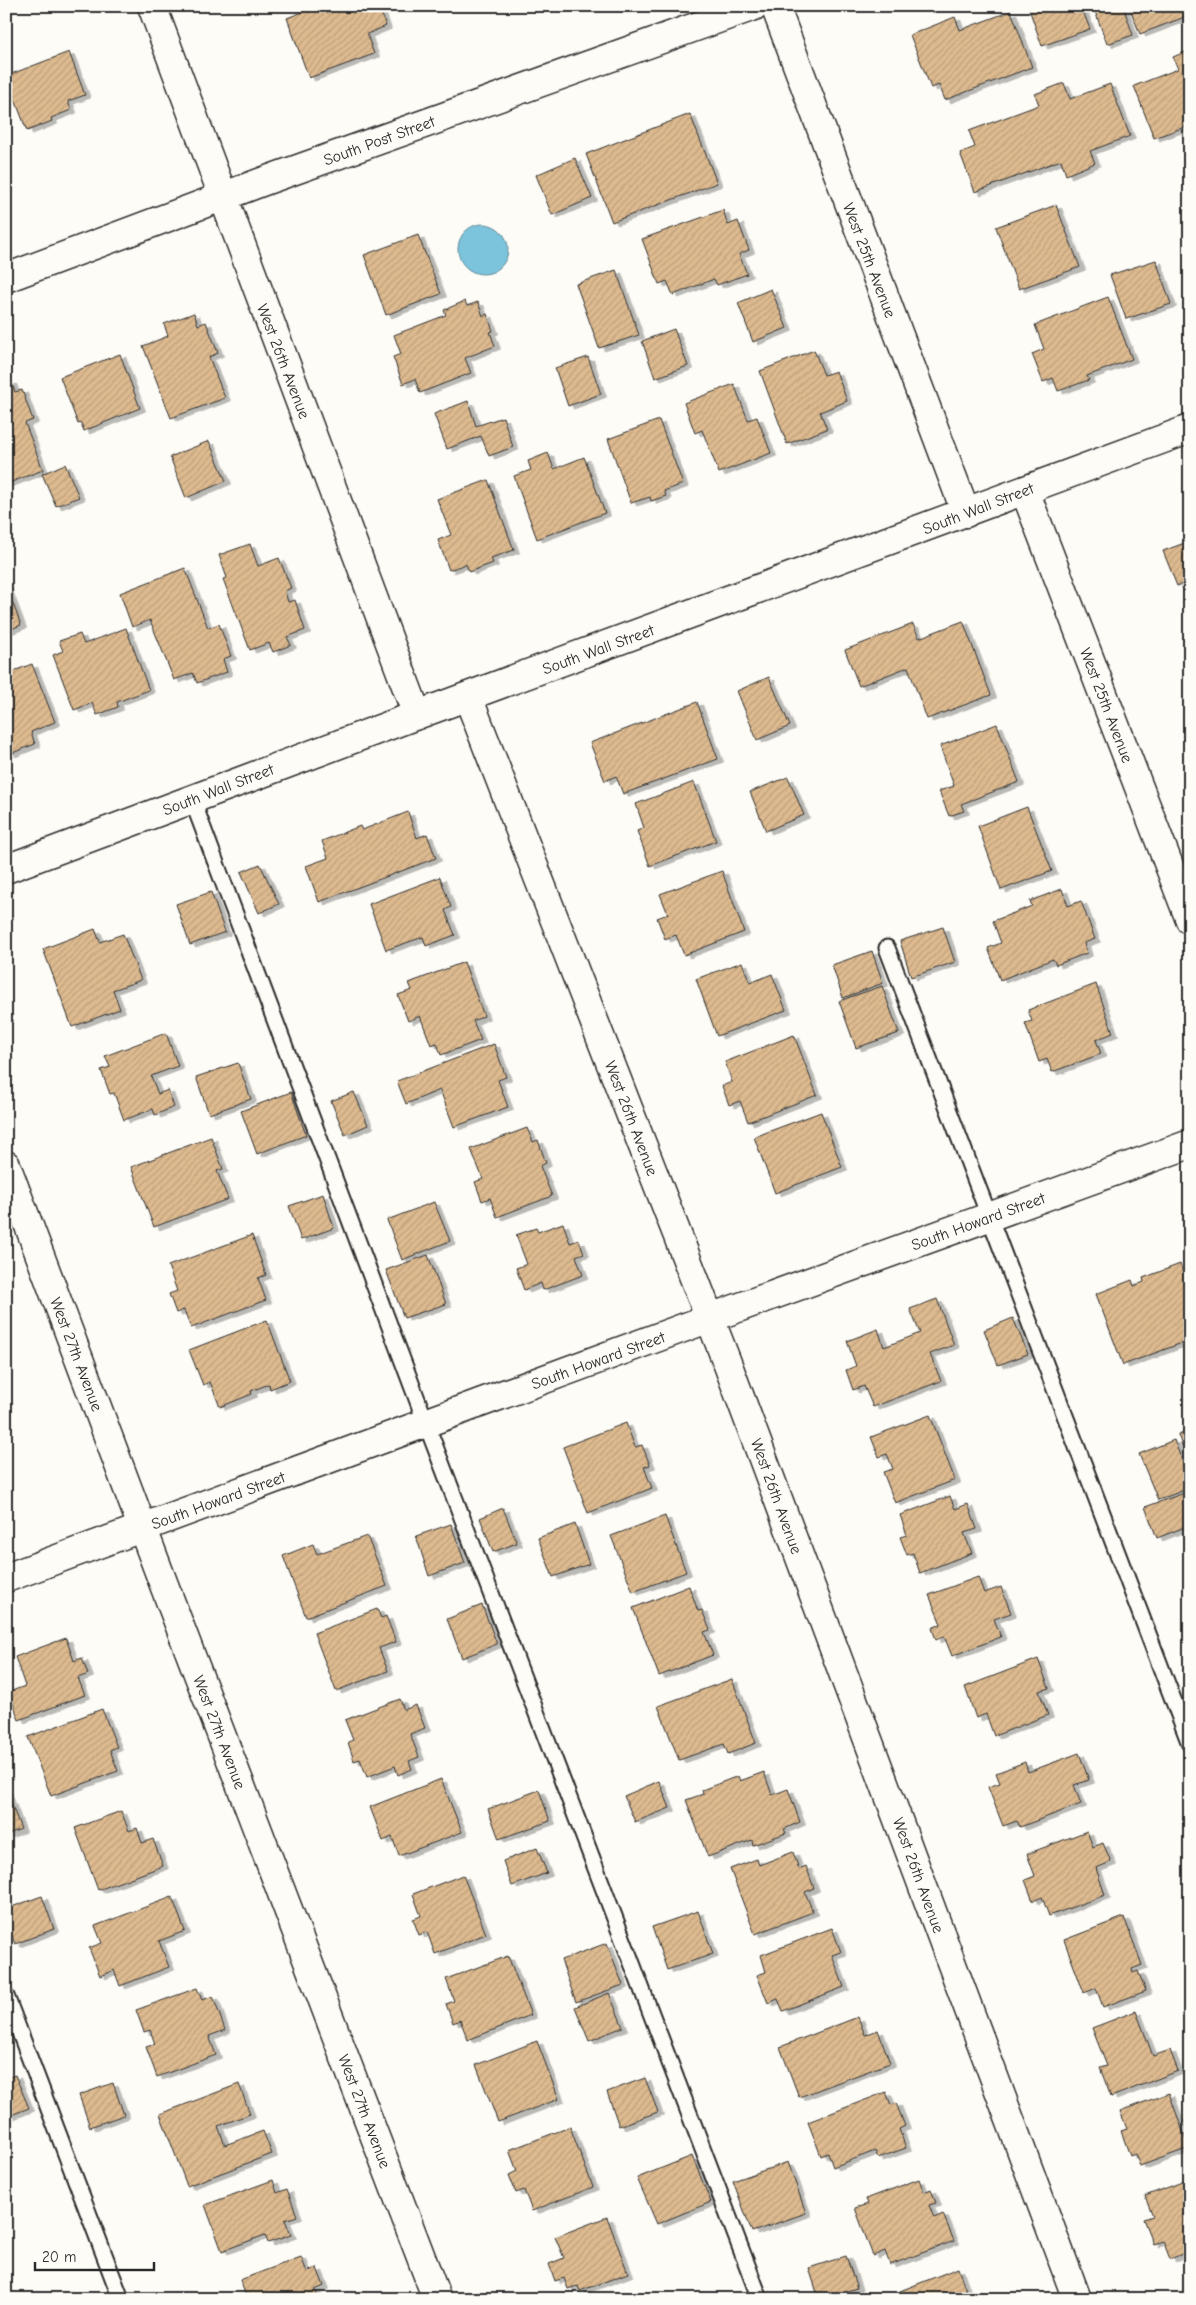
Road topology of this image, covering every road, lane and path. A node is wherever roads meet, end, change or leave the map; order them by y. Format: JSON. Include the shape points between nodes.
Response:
{"nodes":[{"id":1,"x":152,"y":6,"type":"edge"},
{"id":2,"x":754,"y":6,"type":"edge"},
{"id":3,"x":775,"y":6,"type":"edge"},
{"id":4,"x":223,"y":198,"type":"junction"},
{"id":5,"x":6,"y":278,"type":"edge"},
{"id":6,"x":1190,"y":429,"type":"edge"},
{"id":7,"x":1025,"y":491,"type":"junction"},
{"id":8,"x":966,"y":513,"type":"junction"},
{"id":9,"x":468,"y":697,"type":"junction"},
{"id":10,"x":417,"y":714,"type":"junction"},
{"id":11,"x":192,"y":799,"type":"junction"},
{"id":12,"x":6,"y":869,"type":"edge"},
{"id":13,"x":1190,"y":920,"type":"edge"},
{"id":14,"x":887,"y":948,"type":"dead end"},
{"id":15,"x":1190,"y":1144,"type":"edge"},
{"id":16,"x":6,"y":1165,"type":"edge"},
{"id":17,"x":990,"y":1217,"type":"junction"},
{"id":18,"x":710,"y":1318,"type":"junction"},
{"id":19,"x":426,"y":1423,"type":"junction"},
{"id":20,"x":142,"y":1527,"type":"junction"},
{"id":21,"x":6,"y":1578,"type":"edge"},
{"id":22,"x":1190,"y":1744,"type":"edge"},
{"id":23,"x":6,"y":1996,"type":"edge"},
{"id":24,"x":122,"y":2299,"type":"edge"},
{"id":25,"x":437,"y":2299,"type":"edge"},
{"id":26,"x":760,"y":2299,"type":"edge"},
{"id":27,"x":1077,"y":2299,"type":"edge"}],
"edges":[{"from":1,"to":4,"type":"street","name":"West 26th Avenue"},
{"from":2,"to":4,"type":"street","name":"South Post Street"},
{"from":3,"to":8,"type":"street","name":"West 25th Avenue"},
{"from":4,"to":5,"type":"street","name":"South Post Street"},
{"from":4,"to":10,"type":"street","name":"West 26th Avenue"},
{"from":6,"to":7,"type":"street","name":"South Wall Street"},
{"from":7,"to":8,"type":"street","name":"South Wall Street"},
{"from":7,"to":13,"type":"street","name":"West 25th Avenue"},
{"from":8,"to":9,"type":"street","name":"South Wall Street"},
{"from":9,"to":10,"type":"street","name":"South Wall Street"},
{"from":9,"to":18,"type":"street","name":"West 26th Avenue"},
{"from":10,"to":11,"type":"street","name":"South Wall Street"},
{"from":11,"to":12,"type":"street","name":"South Wall Street"},
{"from":11,"to":19,"type":"lane"},
{"from":14,"to":17,"type":"lane"},
{"from":15,"to":17,"type":"street","name":"South Howard Street"},
{"from":16,"to":20,"type":"street","name":"West 27th Avenue"},
{"from":17,"to":18,"type":"street","name":"South Howard Street"},
{"from":17,"to":22,"type":"lane"},
{"from":18,"to":19,"type":"street","name":"South Howard Street"},
{"from":18,"to":27,"type":"street","name":"West 26th Avenue"},
{"from":19,"to":20,"type":"street","name":"South Howard Street"},
{"from":19,"to":26,"type":"lane"},
{"from":20,"to":21,"type":"street","name":"South Howard Street"},
{"from":20,"to":25,"type":"street","name":"West 27th Avenue"},
{"from":23,"to":24,"type":"lane"}]}
